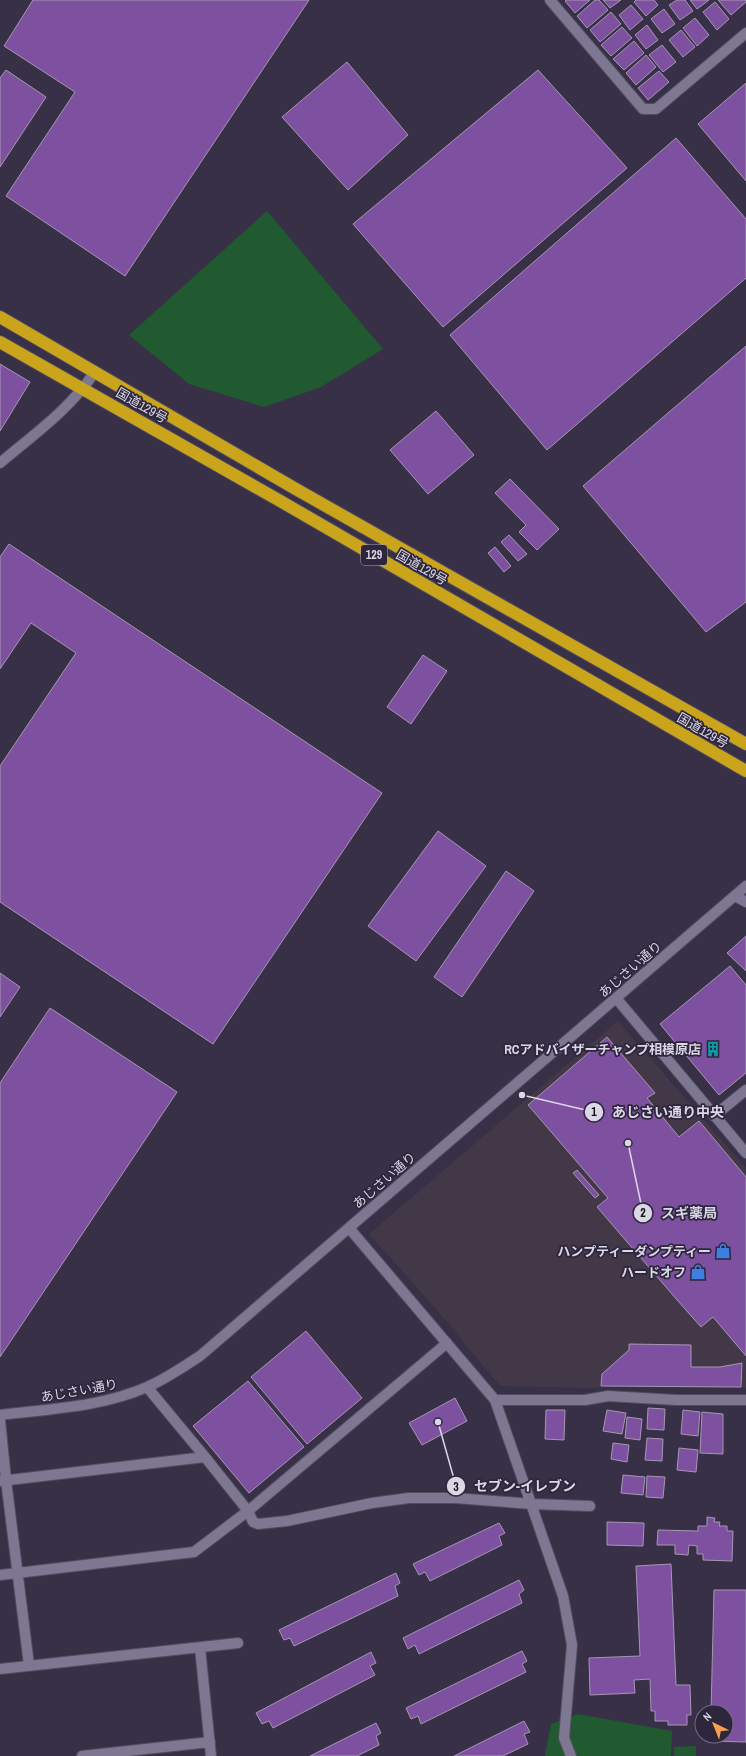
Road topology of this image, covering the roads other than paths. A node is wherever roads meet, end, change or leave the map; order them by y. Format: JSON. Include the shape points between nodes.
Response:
{"nodes":[{"id":1,"x":550,"y":0,"type":"edge"},
{"id":2,"x":746,"y":33,"type":"edge"},
{"id":3,"x":0,"y":317,"type":"edge"},
{"id":4,"x":0,"y":342,"type":"edge"},
{"id":5,"x":94,"y":373,"type":"junction"},
{"id":6,"x":84,"y":389,"type":"junction"},
{"id":7,"x":0,"y":463,"type":"edge"},
{"id":8,"x":746,"y":744,"type":"edge"},
{"id":9,"x":746,"y":771,"type":"edge"},
{"id":10,"x":746,"y":886,"type":"edge"},
{"id":11,"x":735,"y":896,"type":"junction"},
{"id":12,"x":746,"y":902,"type":"edge"},
{"id":13,"x":616,"y":998,"type":"junction"},
{"id":14,"x":746,"y":1090,"type":"edge"},
{"id":15,"x":714,"y":1116,"type":"junction"},
{"id":16,"x":746,"y":1153,"type":"edge"},
{"id":17,"x":348,"y":1228,"type":"junction"},
{"id":18,"x":447,"y":1343,"type":"junction"},
{"id":19,"x":147,"y":1387,"type":"junction"},
{"id":20,"x":495,"y":1400,"type":"junction"},
{"id":21,"x":746,"y":1400,"type":"edge"},
{"id":22,"x":0,"y":1415,"type":"edge"},
{"id":23,"x":0,"y":1420,"type":"edge"},
{"id":24,"x":205,"y":1457,"type":"junction"},
{"id":25,"x":3,"y":1481,"type":"edge"},
{"id":26,"x":532,"y":1504,"type":"junction"},
{"id":27,"x":590,"y":1506,"type":"dead end"},
{"id":28,"x":248,"y":1511,"type":"junction"},
{"id":29,"x":17,"y":1573,"type":"junction"},
{"id":30,"x":0,"y":1575,"type":"edge"},
{"id":31,"x":238,"y":1643,"type":"dead end"},
{"id":32,"x":200,"y":1648,"type":"junction"},
{"id":33,"x":29,"y":1665,"type":"junction"},
{"id":34,"x":0,"y":1669,"type":"edge"},
{"id":35,"x":210,"y":1742,"type":"junction"},
{"id":36,"x":82,"y":1756,"type":"edge"},
{"id":37,"x":211,"y":1756,"type":"edge"},
{"id":38,"x":571,"y":1756,"type":"edge"}],
"edges":[{"from":1,"to":2,"type":"street","via":[[643,109],[656,109]]},
{"from":3,"to":5,"type":"highway","name":"国道129号","number":"129"},
{"from":4,"to":6,"type":"highway","name":"国道129号","number":"129"},
{"from":5,"to":6,"type":"street"},
{"from":5,"to":8,"type":"highway","name":"国道129号","number":"129"},
{"from":6,"to":7,"type":"street"},
{"from":6,"to":9,"type":"highway","name":"国道129号","number":"129"},
{"from":10,"to":11,"type":"street","name":"あじさい通り"},
{"from":11,"to":12,"type":"street"},
{"from":11,"to":13,"type":"street","name":"あじさい通り"},
{"from":13,"to":15,"type":"street"},
{"from":13,"to":17,"type":"street","name":"あじさい通り"},
{"from":14,"to":15,"type":"street"},
{"from":15,"to":16,"type":"street"},
{"from":17,"to":18,"type":"street"},
{"from":17,"to":19,"type":"street","name":"あじさい通り","via":[[200,1356]]},
{"from":18,"to":20,"type":"street"},
{"from":18,"to":28,"type":"street"},
{"from":19,"to":22,"type":"street","name":"あじさい通り","via":[[94,1403]]},
{"from":19,"to":24,"type":"street"},
{"from":20,"to":21,"type":"street","via":[[585,1400],[608,1396],[676,1400]]},
{"from":20,"to":26,"type":"street"},
{"from":23,"to":25,"type":"street"},
{"from":24,"to":25,"type":"street"},
{"from":24,"to":28,"type":"street"},
{"from":25,"to":29,"type":"street"},
{"from":26,"to":27,"type":"street"},
{"from":26,"to":28,"type":"street","via":[[455,1498],[410,1498],[372,1503],[265,1525],[253,1522]]},
{"from":26,"to":38,"type":"street","via":[[563,1596],[570,1631],[572,1645],[564,1738]]},
{"from":28,"to":29,"type":"street","via":[[194,1552]]},
{"from":29,"to":30,"type":"street"},
{"from":29,"to":33,"type":"street"},
{"from":31,"to":32,"type":"street"},
{"from":32,"to":33,"type":"street"},
{"from":32,"to":35,"type":"street"},
{"from":33,"to":34,"type":"street"},
{"from":35,"to":36,"type":"street"},
{"from":35,"to":37,"type":"street"}]}
